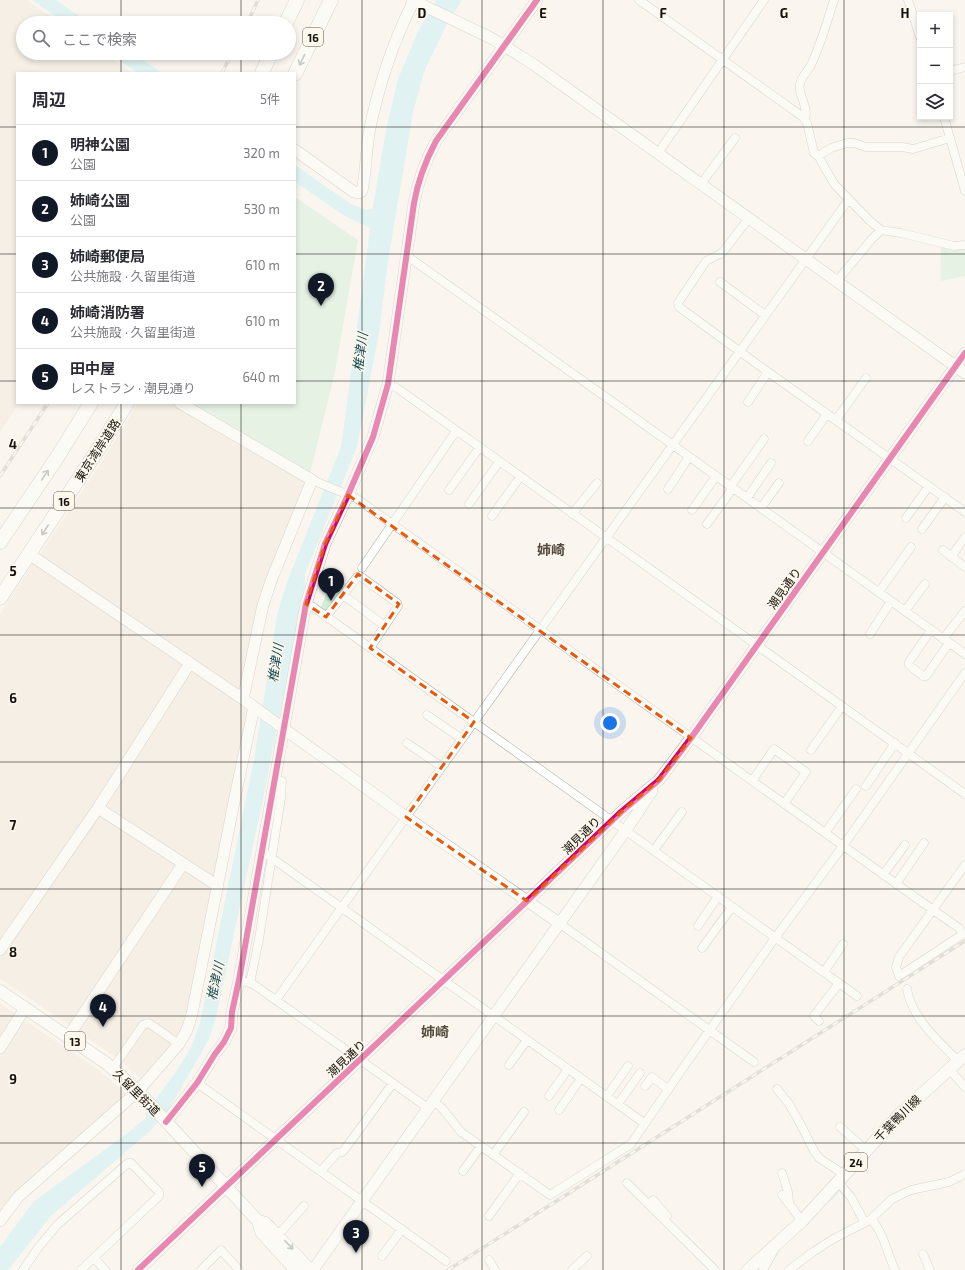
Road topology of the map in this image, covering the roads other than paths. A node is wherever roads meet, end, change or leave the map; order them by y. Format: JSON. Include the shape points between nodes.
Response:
{"nodes":[{"id":1,"x":297,"y":0,"type":"edge"},
{"id":2,"x":331,"y":0,"type":"edge"},
{"id":3,"x":537,"y":0,"type":"edge"},
{"id":4,"x":639,"y":0,"type":"edge"},
{"id":5,"x":764,"y":0,"type":"edge"},
{"id":6,"x":834,"y":0,"type":"edge"},
{"id":7,"x":908,"y":0,"type":"edge"},
{"id":8,"x":416,"y":2,"type":"edge"},
{"id":9,"x":289,"y":16,"type":"edge"},
{"id":10,"x":917,"y":28,"type":"edge"},
{"id":11,"x":505,"y":46,"type":"junction"},
{"id":12,"x":722,"y":59,"type":"junction"},
{"id":13,"x":268,"y":60,"type":"edge"},
{"id":14,"x":965,"y":67,"type":"edge"},
{"id":15,"x":953,"y":70,"type":"edge"},
{"id":16,"x":262,"y":72,"type":"edge"},
{"id":17,"x":296,"y":72,"type":"edge"},
{"id":18,"x":805,"y":120,"type":"junction"},
{"id":19,"x":945,"y":120,"type":"edge"},
{"id":20,"x":735,"y":138,"type":"dead end"},
{"id":21,"x":950,"y":138,"type":"junction"},
{"id":22,"x":296,"y":151,"type":"edge"},
{"id":23,"x":658,"y":153,"type":"junction"},
{"id":24,"x":818,"y":156,"type":"junction"},
{"id":25,"x":701,"y":184,"type":"junction"},
{"id":26,"x":965,"y":191,"type":"edge"},
{"id":27,"x":849,"y":199,"type":"junction"},
{"id":28,"x":749,"y":218,"type":"junction"},
{"id":29,"x":881,"y":230,"type":"junction"},
{"id":30,"x":965,"y":245,"type":"edge"},
{"id":31,"x":407,"y":256,"type":"junction"},
{"id":32,"x":806,"y":259,"type":"junction"},
{"id":33,"x":837,"y":281,"type":"junction"},
{"id":34,"x":720,"y":282,"type":"dead end"},
{"id":35,"x":765,"y":315,"type":"junction"},
{"id":36,"x":739,"y":351,"type":"junction"},
{"id":37,"x":965,"y":353,"type":"edge"},
{"id":38,"x":960,"y":369,"type":"edge"},
{"id":39,"x":768,"y":372,"type":"junction"},
{"id":40,"x":866,"y":378,"type":"dead end"},
{"id":41,"x":388,"y":384,"type":"junction"},
{"id":42,"x":748,"y":402,"type":"dead end"},
{"id":43,"x":90,"y":404,"type":"edge"},
{"id":44,"x":126,"y":404,"type":"edge"},
{"id":45,"x":182,"y":404,"type":"edge"},
{"id":46,"x":827,"y":414,"type":"junction"},
{"id":47,"x":836,"y":420,"type":"junction"},
{"id":48,"x":456,"y":431,"type":"junction"},
{"id":49,"x":764,"y":439,"type":"dead end"},
{"id":50,"x":808,"y":441,"type":"dead end"},
{"id":51,"x":672,"y":446,"type":"junction"},
{"id":52,"x":479,"y":448,"type":"junction"},
{"id":53,"x":689,"y":458,"type":"junction"},
{"id":54,"x":890,"y":458,"type":"junction"},
{"id":55,"x":499,"y":462,"type":"junction"},
{"id":56,"x":771,"y":463,"type":"dead end"},
{"id":57,"x":716,"y":476,"type":"junction"},
{"id":58,"x":520,"y":477,"type":"junction"},
{"id":59,"x":314,"y":481,"type":"junction"},
{"id":60,"x":597,"y":483,"type":"dead end"},
{"id":61,"x":779,"y":483,"type":"dead end"},
{"id":62,"x":929,"y":486,"type":"junction"},
{"id":63,"x":732,"y":487,"type":"junction"},
{"id":64,"x":668,"y":489,"type":"dead end"},
{"id":65,"x":449,"y":490,"type":"dead end"},
{"id":66,"x":346,"y":494,"type":"junction"},
{"id":67,"x":945,"y":497,"type":"junction"},
{"id":68,"x":747,"y":498,"type":"junction"},
{"id":69,"x":469,"y":504,"type":"dead end"},
{"id":70,"x":761,"y":508,"type":"junction"},
{"id":71,"x":692,"y":510,"type":"dead end"},
{"id":72,"x":965,"y":512,"type":"edge"},
{"id":73,"x":572,"y":514,"type":"junction"},
{"id":74,"x":492,"y":516,"type":"dead end"},
{"id":75,"x":906,"y":518,"type":"dead end"},
{"id":76,"x":391,"y":523,"type":"junction"},
{"id":77,"x":707,"y":524,"type":"dead end"},
{"id":78,"x":922,"y":529,"type":"dead end"},
{"id":79,"x":965,"y":537,"type":"edge"},
{"id":80,"x":606,"y":538,"type":"junction"},
{"id":81,"x":0,"y":542,"type":"edge"},
{"id":82,"x":911,"y":547,"type":"dead end"},
{"id":83,"x":943,"y":550,"type":"dead end"},
{"id":84,"x":823,"y":552,"type":"junction"},
{"id":85,"x":30,"y":554,"type":"junction"},
{"id":86,"x":952,"y":557,"type":"junction"},
{"id":87,"x":965,"y":567,"type":"edge"},
{"id":88,"x":362,"y":568,"type":"dead end"},
{"id":89,"x":925,"y":584,"type":"dead end"},
{"id":90,"x":879,"y":592,"type":"junction"},
{"id":91,"x":343,"y":595,"type":"junction"},
{"id":92,"x":0,"y":598,"type":"edge"},
{"id":93,"x":891,"y":601,"type":"junction"},
{"id":94,"x":306,"y":604,"type":"junction"},
{"id":95,"x":905,"y":611,"type":"junction"},
{"id":96,"x":965,"y":611,"type":"edge"},
{"id":97,"x":326,"y":617,"type":"junction"},
{"id":98,"x":385,"y":626,"type":"junction"},
{"id":99,"x":540,"y":630,"type":"junction"},
{"id":100,"x":931,"y":630,"type":"junction"},
{"id":101,"x":870,"y":634,"type":"dead end"},
{"id":102,"x":946,"y":641,"type":"junction"},
{"id":103,"x":756,"y":645,"type":"junction"},
{"id":104,"x":370,"y":648,"type":"junction"},
{"id":105,"x":965,"y":654,"type":"edge"},
{"id":106,"x":190,"y":663,"type":"junction"},
{"id":107,"x":965,"y":673,"type":"edge"},
{"id":108,"x":243,"y":699,"type":"junction"},
{"id":109,"x":842,"y":706,"type":"junction"},
{"id":110,"x":258,"y":710,"type":"junction"},
{"id":111,"x":426,"y":715,"type":"dead end"},
{"id":112,"x":474,"y":722,"type":"junction"},
{"id":113,"x":281,"y":726,"type":"junction"},
{"id":114,"x":462,"y":738,"type":"junction"},
{"id":115,"x":691,"y":738,"type":"junction"},
{"id":116,"x":407,"y":743,"type":"dead end"},
{"id":117,"x":895,"y":743,"type":"junction"},
{"id":118,"x":811,"y":750,"type":"dead end"},
{"id":119,"x":908,"y":753,"type":"junction"},
{"id":120,"x":442,"y":767,"type":"junction"},
{"id":121,"x":659,"y":780,"type":"junction"},
{"id":122,"x":752,"y":781,"type":"junction"},
{"id":123,"x":866,"y":786,"type":"dead end"},
{"id":124,"x":856,"y":789,"type":"dead end"},
{"id":125,"x":965,"y":794,"type":"edge"},
{"id":126,"x":784,"y":804,"type":"junction"},
{"id":127,"x":98,"y":808,"type":"junction"},
{"id":128,"x":682,"y":812,"type":"dead end"},
{"id":129,"x":406,"y":817,"type":"junction"},
{"id":130,"x":612,"y":820,"type":"junction"},
{"id":131,"x":626,"y":830,"type":"junction"},
{"id":132,"x":824,"y":833,"type":"junction"},
{"id":133,"x":924,"y":843,"type":"dead end"},
{"id":134,"x":905,"y":844,"type":"dead end"},
{"id":135,"x":843,"y":846,"type":"junction"},
{"id":136,"x":654,"y":850,"type":"junction"},
{"id":137,"x":266,"y":854,"type":"junction"},
{"id":138,"x":183,"y":864,"type":"junction"},
{"id":139,"x":965,"y":865,"type":"edge"},
{"id":140,"x":883,"y":875,"type":"junction"},
{"id":141,"x":896,"y":884,"type":"junction"},
{"id":142,"x":218,"y":886,"type":"junction"},
{"id":143,"x":718,"y":896,"type":"junction"},
{"id":144,"x":527,"y":901,"type":"junction"},
{"id":145,"x":732,"y":907,"type":"junction"},
{"id":146,"x":343,"y":908,"type":"junction"},
{"id":147,"x":933,"y":910,"type":"junction"},
{"id":148,"x":559,"y":924,"type":"junction"},
{"id":149,"x":698,"y":926,"type":"dead end"},
{"id":150,"x":775,"y":938,"type":"junction"},
{"id":151,"x":843,"y":944,"type":"dead end"},
{"id":152,"x":702,"y":948,"type":"dead end"},
{"id":153,"x":0,"y":950,"type":"edge"},
{"id":154,"x":824,"y":972,"type":"junction"},
{"id":155,"x":444,"y":980,"type":"junction"},
{"id":156,"x":244,"y":982,"type":"junction"},
{"id":157,"x":839,"y":982,"type":"junction"},
{"id":158,"x":907,"y":989,"type":"dead end"},
{"id":159,"x":0,"y":991,"type":"edge"},
{"id":160,"x":857,"y":996,"type":"dead end"},
{"id":161,"x":276,"y":1000,"type":"junction"},
{"id":162,"x":25,"y":1008,"type":"junction"},
{"id":163,"x":494,"y":1016,"type":"junction"},
{"id":164,"x":819,"y":1021,"type":"dead end"},
{"id":165,"x":710,"y":1030,"type":"junction"},
{"id":166,"x":68,"y":1037,"type":"junction"},
{"id":167,"x":527,"y":1040,"type":"junction"},
{"id":168,"x":179,"y":1044,"type":"junction"},
{"id":169,"x":0,"y":1048,"type":"edge"},
{"id":170,"x":962,"y":1058,"type":"edge"},
{"id":171,"x":360,"y":1060,"type":"junction"},
{"id":172,"x":754,"y":1062,"type":"dead end"},
{"id":173,"x":509,"y":1065,"type":"dead end"},
{"id":174,"x":628,"y":1066,"type":"dead end"},
{"id":175,"x":113,"y":1068,"type":"junction"},
{"id":176,"x":568,"y":1069,"type":"junction"},
{"id":177,"x":949,"y":1070,"type":"junction"},
{"id":178,"x":640,"y":1073,"type":"dead end"},
{"id":179,"x":581,"y":1078,"type":"junction"},
{"id":180,"x":197,"y":1083,"type":"junction"},
{"id":181,"x":393,"y":1083,"type":"junction"},
{"id":182,"x":645,"y":1086,"type":"dead end"},
{"id":183,"x":965,"y":1087,"type":"edge"},
{"id":184,"x":668,"y":1089,"type":"junction"},
{"id":185,"x":777,"y":1089,"type":"dead end"},
{"id":186,"x":141,"y":1094,"type":"junction"},
{"id":187,"x":549,"y":1096,"type":"dead end"},
{"id":188,"x":607,"y":1096,"type":"junction"},
{"id":189,"x":430,"y":1104,"type":"junction"},
{"id":190,"x":618,"y":1104,"type":"junction"},
{"id":191,"x":559,"y":1110,"type":"dead end"},
{"id":192,"x":524,"y":1112,"type":"dead end"},
{"id":193,"x":164,"y":1120,"type":"junction"},
{"id":194,"x":644,"y":1123,"type":"junction"},
{"id":195,"x":840,"y":1127,"type":"dead end"},
{"id":196,"x":276,"y":1140,"type":"junction"},
{"id":197,"x":481,"y":1146,"type":"junction"},
{"id":198,"x":866,"y":1150,"type":"junction"},
{"id":199,"x":493,"y":1155,"type":"junction"},
{"id":200,"x":321,"y":1171,"type":"junction"},
{"id":201,"x":463,"y":1171,"type":"dead end"},
{"id":202,"x":782,"y":1172,"type":"dead end"},
{"id":203,"x":520,"y":1173,"type":"junction"},
{"id":204,"x":965,"y":1174,"type":"edge"},
{"id":205,"x":841,"y":1178,"type":"junction"},
{"id":206,"x":627,"y":1183,"type":"dead end"},
{"id":207,"x":226,"y":1186,"type":"junction"},
{"id":208,"x":782,"y":1195,"type":"dead end"},
{"id":209,"x":361,"y":1200,"type":"junction"},
{"id":210,"x":653,"y":1200,"type":"dead end"},
{"id":211,"x":789,"y":1203,"type":"junction"},
{"id":212,"x":304,"y":1206,"type":"dead end"},
{"id":213,"x":489,"y":1216,"type":"dead end"},
{"id":214,"x":254,"y":1217,"type":"junction"},
{"id":215,"x":802,"y":1220,"type":"junction"},
{"id":216,"x":0,"y":1221,"type":"edge"},
{"id":217,"x":868,"y":1221,"type":"junction"},
{"id":218,"x":402,"y":1229,"type":"junction"},
{"id":219,"x":673,"y":1229,"type":"junction"},
{"id":220,"x":279,"y":1234,"type":"junction"},
{"id":221,"x":777,"y":1244,"type":"junction"},
{"id":222,"x":924,"y":1254,"type":"dead end"},
{"id":223,"x":382,"y":1256,"type":"dead end"},
{"id":224,"x":587,"y":1256,"type":"dead end"},
{"id":225,"x":94,"y":1258,"type":"junction"},
{"id":226,"x":489,"y":1260,"type":"dead end"},
{"id":227,"x":446,"y":1261,"type":"dead end"},
{"id":228,"x":309,"y":1268,"type":"edge"},
{"id":229,"x":23,"y":1270,"type":"edge"},
{"id":230,"x":81,"y":1270,"type":"edge"},
{"id":231,"x":105,"y":1270,"type":"edge"},
{"id":232,"x":138,"y":1270,"type":"edge"},
{"id":233,"x":201,"y":1270,"type":"edge"},
{"id":234,"x":239,"y":1270,"type":"edge"},
{"id":235,"x":293,"y":1270,"type":"edge"},
{"id":236,"x":495,"y":1270,"type":"edge"},
{"id":237,"x":572,"y":1270,"type":"edge"},
{"id":238,"x":715,"y":1270,"type":"edge"},
{"id":239,"x":748,"y":1270,"type":"edge"},
{"id":240,"x":763,"y":1270,"type":"edge"},
{"id":241,"x":789,"y":1270,"type":"edge"},
{"id":242,"x":895,"y":1270,"type":"edge"},
{"id":243,"x":930,"y":1270,"type":"edge"}],
"edges":[{"from":1,"to":9,"type":"highway","number":"16"},
{"from":2,"to":17,"type":"highway","number":"16","one_way":true},
{"from":3,"to":11,"type":"street"},
{"from":4,"to":12,"type":"street"},
{"from":5,"to":12,"type":"street"},
{"from":6,"to":18,"type":"street","via":[[811,66],[800,82],[799,87],[806,107]]},
{"from":7,"to":10,"type":"street"},
{"from":8,"to":11,"type":"street"},
{"from":8,"to":22,"type":"street","via":[[399,32],[376,100],[362,191],[354,192]]},
{"from":11,"to":23,"type":"street"},
{"from":11,"to":31,"type":"street","via":[[436,141],[424,165],[417,188]]},
{"from":12,"to":18,"type":"street","via":[[797,111]]},
{"from":12,"to":23,"type":"street"},
{"from":13,"to":16,"type":"highway"},
{"from":14,"to":15,"type":"street"},
{"from":18,"to":24,"type":"street","via":[[814,153]]},
{"from":19,"to":21,"type":"street"},
{"from":20,"to":25,"type":"street"},
{"from":21,"to":24,"type":"street","via":[[913,149],[866,148],[847,143]]},
{"from":21,"to":26,"type":"street"},
{"from":23,"to":25,"type":"street"},
{"from":24,"to":27,"type":"street","via":[[835,185]]},
{"from":25,"to":28,"type":"street"},
{"from":27,"to":29,"type":"street"},
{"from":27,"to":32,"type":"street"},
{"from":28,"to":32,"type":"street"},
{"from":28,"to":36,"type":"street","via":[[722,254],[706,261],[678,303],[682,310]]},
{"from":29,"to":30,"type":"street","via":[[954,246]]},
{"from":29,"to":33,"type":"street"},
{"from":31,"to":41,"type":"street"},
{"from":31,"to":51,"type":"street"},
{"from":32,"to":33,"type":"street"},
{"from":32,"to":35,"type":"street"},
{"from":33,"to":38,"type":"street"},
{"from":34,"to":35,"type":"street"},
{"from":35,"to":36,"type":"street"},
{"from":36,"to":39,"type":"street"},
{"from":36,"to":51,"type":"street"},
{"from":37,"to":38,"type":"street","name":"潮見通り"},
{"from":38,"to":54,"type":"street","name":"潮見通り"},
{"from":39,"to":42,"type":"street"},
{"from":39,"to":46,"type":"street"},
{"from":40,"to":47,"type":"street"},
{"from":41,"to":48,"type":"street"},
{"from":41,"to":66,"type":"street","via":[[373,436]]},
{"from":81,"to":43,"type":"highway","number":"16","one_way":true},
{"from":44,"to":85,"type":"highway","name":"東京湾岸道路","number":"16","one_way":true},
{"from":45,"to":59,"type":"street"},
{"from":46,"to":47,"type":"street"},
{"from":46,"to":50,"type":"street"},
{"from":47,"to":54,"type":"street"},
{"from":48,"to":52,"type":"street"},
{"from":48,"to":76,"type":"street"},
{"from":49,"to":63,"type":"street"},
{"from":51,"to":53,"type":"street"},
{"from":51,"to":80,"type":"street"},
{"from":52,"to":55,"type":"street"},
{"from":52,"to":65,"type":"street"},
{"from":53,"to":57,"type":"street"},
{"from":53,"to":64,"type":"street"},
{"from":54,"to":62,"type":"street"},
{"from":54,"to":84,"type":"street","name":"潮見通り"},
{"from":55,"to":58,"type":"street"},
{"from":55,"to":69,"type":"street"},
{"from":56,"to":68,"type":"street"},
{"from":57,"to":63,"type":"street"},
{"from":57,"to":71,"type":"street"},
{"from":58,"to":73,"type":"street"},
{"from":58,"to":74,"type":"street"},
{"from":59,"to":66,"type":"street"},
{"from":59,"to":108,"type":"street","via":[[270,581]]},
{"from":60,"to":73,"type":"street"},
{"from":61,"to":70,"type":"street"},
{"from":62,"to":67,"type":"street"},
{"from":62,"to":75,"type":"street"},
{"from":63,"to":68,"type":"street"},
{"from":63,"to":77,"type":"street"},
{"from":66,"to":76,"type":"street","via":[[356,498]]},
{"from":66,"to":94,"type":"street","via":[[325,544]]},
{"from":67,"to":72,"type":"street"},
{"from":67,"to":78,"type":"street"},
{"from":68,"to":70,"type":"street"},
{"from":70,"to":84,"type":"street"},
{"from":73,"to":80,"type":"street"},
{"from":76,"to":88,"type":"street"},
{"from":76,"to":99,"type":"street"},
{"from":79,"to":86,"type":"street"},
{"from":80,"to":99,"type":"street"},
{"from":80,"to":103,"type":"street"},
{"from":82,"to":90,"type":"street"},
{"from":83,"to":86,"type":"street"},
{"from":84,"to":90,"type":"street"},
{"from":84,"to":103,"type":"street","name":"潮見通り"},
{"from":85,"to":92,"type":"highway","name":"東京湾岸道路","number":"16"},
{"from":85,"to":106,"type":"street"},
{"from":86,"to":87,"type":"street"},
{"from":89,"to":95,"type":"street"},
{"from":90,"to":93,"type":"street"},
{"from":91,"to":97,"type":"street"},
{"from":91,"to":98,"type":"street"},
{"from":91,"to":98,"type":"street","via":[[357,576],[360,576],[397,602],[398,606]]},
{"from":93,"to":95,"type":"street"},
{"from":93,"to":101,"type":"street"},
{"from":94,"to":97,"type":"street"},
{"from":94,"to":113,"type":"street"},
{"from":95,"to":100,"type":"street"},
{"from":96,"to":102,"type":"street"},
{"from":97,"to":104,"type":"street"},
{"from":98,"to":104,"type":"street"},
{"from":99,"to":112,"type":"street"},
{"from":99,"to":115,"type":"street"},
{"from":100,"to":102,"type":"street"},
{"from":100,"to":102,"type":"street","via":[[908,665],[923,676],[926,676]]},
{"from":102,"to":105,"type":"street"},
{"from":103,"to":109,"type":"street"},
{"from":103,"to":115,"type":"street","name":"潮見通り"},
{"from":104,"to":112,"type":"street"},
{"from":106,"to":108,"type":"street"},
{"from":106,"to":127,"type":"street"},
{"from":107,"to":119,"type":"street"},
{"from":108,"to":110,"type":"street"},
{"from":109,"to":117,"type":"street"},
{"from":109,"to":118,"type":"street"},
{"from":110,"to":113,"type":"street"},
{"from":110,"to":142,"type":"street","via":[[236,789]]},
{"from":111,"to":114,"type":"street"},
{"from":112,"to":114,"type":"street"},
{"from":112,"to":130,"type":"street"},
{"from":113,"to":129,"type":"street"},
{"from":113,"to":137,"type":"street"},
{"from":114,"to":120,"type":"street"},
{"from":115,"to":121,"type":"street","name":"潮見通り"},
{"from":115,"to":122,"type":"street"},
{"from":116,"to":120,"type":"street"},
{"from":117,"to":119,"type":"street"},
{"from":117,"to":123,"type":"street"},
{"from":119,"to":125,"type":"street"},
{"from":119,"to":135,"type":"street"},
{"from":120,"to":129,"type":"street"},
{"from":121,"to":130,"type":"street","name":"潮見通り"},
{"from":121,"to":131,"type":"street"},
{"from":122,"to":126,"type":"street"},
{"from":122,"to":126,"type":"street","via":[[774,749],[806,772]]},
{"from":124,"to":132,"type":"street"},
{"from":126,"to":132,"type":"street"},
{"from":127,"to":138,"type":"street"},
{"from":127,"to":153,"type":"street"},
{"from":128,"to":136,"type":"street"},
{"from":129,"to":144,"type":"street"},
{"from":129,"to":146,"type":"street"},
{"from":130,"to":131,"type":"street"},
{"from":130,"to":144,"type":"street","name":"潮見通り"},
{"from":131,"to":136,"type":"street"},
{"from":131,"to":148,"type":"street"},
{"from":132,"to":135,"type":"street"},
{"from":133,"to":141,"type":"street"},
{"from":134,"to":140,"type":"street"},
{"from":135,"to":140,"type":"street"},
{"from":135,"to":150,"type":"street"},
{"from":136,"to":143,"type":"street"},
{"from":137,"to":146,"type":"street"},
{"from":137,"to":156,"type":"street"},
{"from":138,"to":142,"type":"street"},
{"from":138,"to":166,"type":"street"},
{"from":139,"to":147,"type":"street"},
{"from":140,"to":141,"type":"street"},
{"from":141,"to":147,"type":"street"},
{"from":142,"to":168,"type":"street","via":[[192,1014]]},
{"from":143,"to":145,"type":"street"},
{"from":143,"to":149,"type":"street"},
{"from":144,"to":148,"type":"street"},
{"from":144,"to":155,"type":"street","name":"潮見通り"},
{"from":145,"to":150,"type":"street"},
{"from":145,"to":152,"type":"street"},
{"from":146,"to":155,"type":"street"},
{"from":146,"to":161,"type":"street"},
{"from":147,"to":147,"type":"street","via":[[959,928],[963,934],[899,976],[896,967],[899,957]]},
{"from":148,"to":163,"type":"street"},
{"from":148,"to":165,"type":"street"},
{"from":150,"to":154,"type":"street"},
{"from":150,"to":165,"type":"street"},
{"from":151,"to":154,"type":"street"},
{"from":154,"to":157,"type":"street"},
{"from":155,"to":163,"type":"street"},
{"from":155,"to":171,"type":"street","name":"潮見通り"},
{"from":156,"to":161,"type":"street"},
{"from":156,"to":180,"type":"street","via":[[232,1012],[231,1028]]},
{"from":157,"to":160,"type":"street"},
{"from":157,"to":164,"type":"street","via":[[814,1016]]},
{"from":158,"to":170,"type":"street","via":[[914,1010],[925,1026]]},
{"from":159,"to":162,"type":"main road","name":"久留里街道","number":"13"},
{"from":161,"to":171,"type":"street"},
{"from":162,"to":166,"type":"main road","name":"久留里街道","number":"13"},
{"from":162,"to":169,"type":"street"},
{"from":163,"to":167,"type":"street"},
{"from":163,"to":189,"type":"street"},
{"from":165,"to":172,"type":"street"},
{"from":165,"to":184,"type":"street"},
{"from":166,"to":175,"type":"main road","name":"久留里街道","number":"13"},
{"from":167,"to":173,"type":"street"},
{"from":167,"to":176,"type":"street"},
{"from":168,"to":175,"type":"street","via":[[150,1024],[142,1025]]},
{"from":168,"to":186,"type":"street"},
{"from":170,"to":177,"type":"main road","name":"千葉鴨川線","number":"24"},
{"from":171,"to":181,"type":"street"},
{"from":171,"to":196,"type":"street","name":"潮見通り"},
{"from":174,"to":188,"type":"street"},
{"from":175,"to":186,"type":"main road","name":"久留里街道","number":"13"},
{"from":176,"to":179,"type":"street"},
{"from":176,"to":187,"type":"street"},
{"from":177,"to":183,"type":"street"},
{"from":177,"to":198,"type":"main road","name":"千葉鴨川線","number":"24"},
{"from":178,"to":190,"type":"street"},
{"from":179,"to":188,"type":"street"},
{"from":179,"to":191,"type":"street"},
{"from":180,"to":193,"type":"street"},
{"from":180,"to":196,"type":"street"},
{"from":181,"to":189,"type":"street"},
{"from":181,"to":200,"type":"street","via":[[342,1152],[337,1153]]},
{"from":182,"to":184,"type":"street","via":[[652,1077]]},
{"from":184,"to":194,"type":"street"},
{"from":185,"to":205,"type":"street","via":[[789,1104],[819,1158]]},
{"from":186,"to":193,"type":"main road","name":"久留里街道","number":"13"},
{"from":186,"to":216,"type":"street","via":[[18,1197]]},
{"from":188,"to":190,"type":"street"},
{"from":189,"to":197,"type":"street","via":[[441,1107],[461,1132]]},
{"from":189,"to":209,"type":"street"},
{"from":190,"to":194,"type":"street"},
{"from":192,"to":199,"type":"street"},
{"from":193,"to":207,"type":"main road","name":"久留里街道","number":"13"},
{"from":194,"to":203,"type":"street","via":[[631,1144],[550,1195]]},
{"from":195,"to":198,"type":"street"},
{"from":196,"to":200,"type":"street"},
{"from":196,"to":207,"type":"street","name":"潮見通り"},
{"from":197,"to":199,"type":"street"},
{"from":197,"to":201,"type":"street"},
{"from":198,"to":205,"type":"main road","name":"千葉鴨川線","number":"24"},
{"from":199,"to":203,"type":"street"},
{"from":200,"to":209,"type":"street"},
{"from":202,"to":211,"type":"street"},
{"from":203,"to":213,"type":"street"},
{"from":204,"to":217,"type":"street","via":[[949,1182],[922,1187],[898,1196]]},
{"from":205,"to":215,"type":"main road","name":"千葉鴨川線","number":"24"},
{"from":205,"to":217,"type":"street"},
{"from":206,"to":219,"type":"street"},
{"from":207,"to":214,"type":"main road","name":"久留里街道","number":"13"},
{"from":207,"to":232,"type":"street","name":"潮見通り"},
{"from":208,"to":211,"type":"street"},
{"from":209,"to":218,"type":"street"},
{"from":209,"to":228,"type":"street"},
{"from":210,"to":219,"type":"street","via":[[667,1215]]},
{"from":211,"to":215,"type":"street"},
{"from":212,"to":220,"type":"street"},
{"from":214,"to":220,"type":"street","via":[[266,1221]]},
{"from":214,"to":228,"type":"main road","name":"久留里街道","number":"13"},
{"from":214,"to":235,"type":"street","via":[[260,1234]]},
{"from":215,"to":221,"type":"main road","name":"千葉鴨川線","number":"24"},
{"from":217,"to":241,"type":"street","via":[[833,1239]]},
{"from":217,"to":242,"type":"street","via":[[878,1227]]},
{"from":218,"to":223,"type":"street"},
{"from":218,"to":227,"type":"street"},
{"from":219,"to":238,"type":"street"},
{"from":220,"to":228,"type":"street","one_way":true},
{"from":221,"to":239,"type":"main road","name":"千葉鴨川線","number":"24"},
{"from":221,"to":240,"type":"street"},
{"from":222,"to":243,"type":"street"},
{"from":224,"to":237,"type":"street"},
{"from":225,"to":229,"type":"street","via":[[159,1196],[159,1192],[131,1163],[58,1226]]},
{"from":225,"to":230,"type":"street"},
{"from":225,"to":231,"type":"street"},
{"from":226,"to":236,"type":"street"},
{"from":233,"to":234,"type":"street","via":[[222,1250]]}]}
